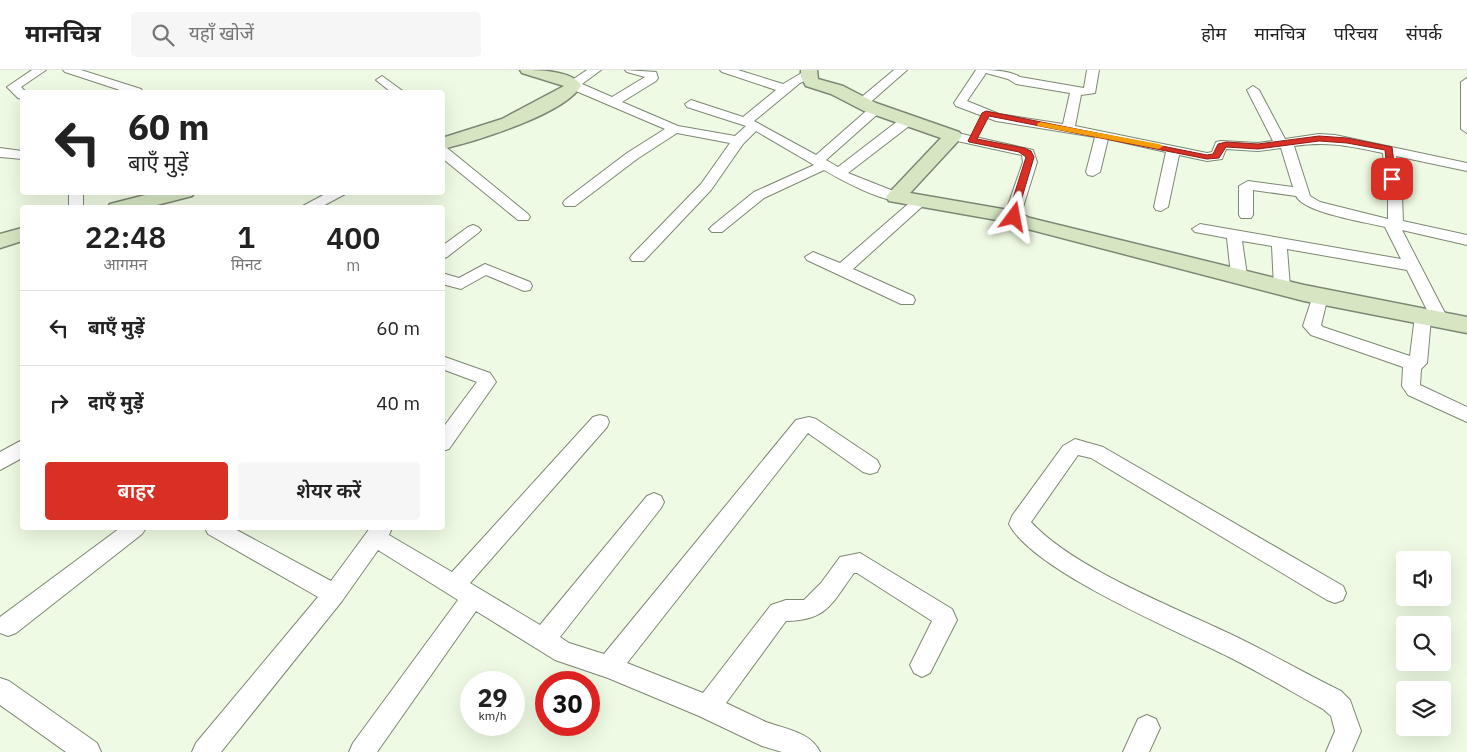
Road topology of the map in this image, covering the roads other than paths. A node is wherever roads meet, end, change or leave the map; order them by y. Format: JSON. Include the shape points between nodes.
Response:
{"nodes":[{"id":1,"x":40,"y":70,"type":"edge"},
{"id":2,"x":69,"y":70,"type":"edge"},
{"id":3,"x":528,"y":70,"type":"edge"},
{"id":4,"x":595,"y":70,"type":"edge"},
{"id":5,"x":632,"y":70,"type":"edge"},
{"id":6,"x":726,"y":70,"type":"edge"},
{"id":7,"x":901,"y":70,"type":"edge"},
{"id":8,"x":982,"y":70,"type":"edge"},
{"id":9,"x":988,"y":70,"type":"edge"},
{"id":10,"x":1093,"y":70,"type":"edge"},
{"id":11,"x":809,"y":72,"type":"edge"},
{"id":12,"x":1017,"y":74,"type":"edge"},
{"id":13,"x":382,"y":80,"type":"dead end"},
{"id":14,"x":1467,"y":82,"type":"edge"},
{"id":15,"x":573,"y":85,"type":"junction"},
{"id":16,"x":785,"y":89,"type":"junction"},
{"id":17,"x":131,"y":90,"type":"edge"},
{"id":18,"x":395,"y":90,"type":"edge"},
{"id":19,"x":1253,"y":90,"type":"dead end"},
{"id":20,"x":20,"y":92,"type":"edge"},
{"id":21,"x":1076,"y":92,"type":"junction"},
{"id":22,"x":613,"y":102,"type":"junction"},
{"id":23,"x":691,"y":104,"type":"dead end"},
{"id":24,"x":869,"y":106,"type":"junction"},
{"id":25,"x":986,"y":113,"type":"junction"},
{"id":26,"x":908,"y":120,"type":"junction"},
{"id":27,"x":750,"y":123,"type":"junction"},
{"id":28,"x":675,"y":129,"type":"junction"},
{"id":29,"x":1068,"y":129,"type":"junction"},
{"id":30,"x":1467,"y":129,"type":"edge"},
{"id":31,"x":1102,"y":135,"type":"junction"},
{"id":32,"x":963,"y":138,"type":"junction"},
{"id":33,"x":738,"y":141,"type":"junction"},
{"id":34,"x":445,"y":143,"type":"edge"},
{"id":35,"x":1284,"y":144,"type":"junction"},
{"id":36,"x":1173,"y":149,"type":"junction"},
{"id":37,"x":1389,"y":149,"type":"junction"},
{"id":38,"x":0,"y":152,"type":"edge"},
{"id":39,"x":445,"y":153,"type":"edge"},
{"id":40,"x":20,"y":155,"type":"edge"},
{"id":41,"x":822,"y":162,"type":"junction"},
{"id":42,"x":1467,"y":167,"type":"edge"},
{"id":43,"x":1093,"y":172,"type":"dead end"},
{"id":44,"x":840,"y":174,"type":"junction"},
{"id":45,"x":1392,"y":179,"type":"dead end"},
{"id":46,"x":1302,"y":192,"type":"junction"},
{"id":47,"x":175,"y":195,"type":"edge"},
{"id":48,"x":335,"y":195,"type":"edge"},
{"id":49,"x":896,"y":197,"type":"junction"},
{"id":50,"x":1395,"y":197,"type":"dead end"},
{"id":51,"x":920,"y":201,"type":"junction"},
{"id":52,"x":570,"y":203,"type":"dead end"},
{"id":53,"x":146,"y":204,"type":"edge"},
{"id":54,"x":313,"y":205,"type":"edge"},
{"id":55,"x":1161,"y":207,"type":"dead end"},
{"id":56,"x":1246,"y":216,"type":"dead end"},
{"id":57,"x":523,"y":217,"type":"dead end"},
{"id":58,"x":1014,"y":217,"type":"junction"},
{"id":59,"x":1393,"y":224,"type":"junction"},
{"id":60,"x":1200,"y":229,"type":"dead end"},
{"id":61,"x":472,"y":230,"type":"dead end"},
{"id":62,"x":717,"y":230,"type":"dead end"},
{"id":63,"x":20,"y":235,"type":"edge"},
{"id":64,"x":1234,"y":235,"type":"junction"},
{"id":65,"x":1467,"y":240,"type":"edge"},
{"id":66,"x":0,"y":241,"type":"edge"},
{"id":67,"x":1279,"y":243,"type":"junction"},
{"id":68,"x":445,"y":252,"type":"edge"},
{"id":69,"x":813,"y":257,"type":"dead end"},
{"id":70,"x":638,"y":258,"type":"dead end"},
{"id":71,"x":1413,"y":266,"type":"junction"},
{"id":72,"x":842,"y":270,"type":"junction"},
{"id":73,"x":1239,"y":275,"type":"junction"},
{"id":74,"x":445,"y":279,"type":"edge"},
{"id":75,"x":524,"y":286,"type":"dead end"},
{"id":76,"x":1282,"y":287,"type":"junction"},
{"id":77,"x":1320,"y":296,"type":"junction"},
{"id":78,"x":906,"y":300,"type":"dead end"},
{"id":79,"x":1432,"y":317,"type":"junction"},
{"id":80,"x":1467,"y":325,"type":"edge"},
{"id":81,"x":445,"y":363,"type":"edge"},
{"id":82,"x":1412,"y":364,"type":"junction"},
{"id":83,"x":1467,"y":415,"type":"edge"},
{"id":84,"x":600,"y":422,"type":"dead end"},
{"id":85,"x":445,"y":440,"type":"edge"},
{"id":86,"x":20,"y":449,"type":"edge"},
{"id":87,"x":0,"y":462,"type":"edge"},
{"id":88,"x":870,"y":466,"type":"dead end"},
{"id":89,"x":654,"y":502,"type":"dead end"},
{"id":90,"x":132,"y":530,"type":"edge"},
{"id":91,"x":219,"y":530,"type":"edge"},
{"id":92,"x":378,"y":532,"type":"edge"},
{"id":93,"x":464,"y":591,"type":"junction"},
{"id":94,"x":1335,"y":593,"type":"dead end"},
{"id":95,"x":334,"y":594,"type":"junction"},
{"id":96,"x":8,"y":624,"type":"dead end"},
{"id":97,"x":543,"y":640,"type":"junction"},
{"id":98,"x":922,"y":665,"type":"dead end"},
{"id":99,"x":609,"y":667,"type":"junction"},
{"id":100,"x":0,"y":690,"type":"edge"},
{"id":101,"x":708,"y":707,"type":"junction"},
{"id":102,"x":1147,"y":728,"type":"dead end"},
{"id":103,"x":88,"y":752,"type":"edge"},
{"id":104,"x":206,"y":752,"type":"edge"},
{"id":105,"x":362,"y":752,"type":"edge"},
{"id":106,"x":807,"y":752,"type":"edge"},
{"id":107,"x":1136,"y":752,"type":"edge"},
{"id":108,"x":1338,"y":752,"type":"edge"}],
"edges":[{"from":1,"to":20,"type":"street","via":[[13,87]]},
{"from":2,"to":17,"type":"street"},
{"from":3,"to":15,"type":"street"},
{"from":4,"to":15,"type":"street"},
{"from":5,"to":22,"type":"street","via":[[652,75],[652,78]]},
{"from":6,"to":16,"type":"street"},
{"from":7,"to":24,"type":"street"},
{"from":8,"to":25,"type":"street","via":[[960,103]]},
{"from":9,"to":12,"type":"street"},
{"from":10,"to":21,"type":"street","via":[[1091,90]]},
{"from":11,"to":16,"type":"street"},
{"from":11,"to":24,"type":"street","via":[[812,82]]},
{"from":12,"to":21,"type":"street","via":[[1016,80]]},
{"from":13,"to":18,"type":"street"},
{"from":14,"to":30,"type":"street"},
{"from":15,"to":22,"type":"street"},
{"from":15,"to":34,"type":"street","via":[[570,91],[530,114]]},
{"from":16,"to":27,"type":"street"},
{"from":19,"to":35,"type":"street"},
{"from":21,"to":29,"type":"street"},
{"from":22,"to":28,"type":"street"},
{"from":23,"to":27,"type":"street"},
{"from":24,"to":26,"type":"street"},
{"from":24,"to":41,"type":"street"},
{"from":25,"to":29,"type":"street"},
{"from":25,"to":32,"type":"street"},
{"from":26,"to":32,"type":"street"},
{"from":26,"to":44,"type":"street"},
{"from":27,"to":33,"type":"street"},
{"from":27,"to":41,"type":"street"},
{"from":28,"to":33,"type":"street"},
{"from":28,"to":52,"type":"street","via":[[632,156]]},
{"from":29,"to":31,"type":"street"},
{"from":31,"to":36,"type":"street"},
{"from":31,"to":43,"type":"street"},
{"from":32,"to":49,"type":"street"},
{"from":32,"to":58,"type":"street","via":[[1028,153],[1030,162]]},
{"from":33,"to":70,"type":"street","via":[[706,187]]},
{"from":35,"to":36,"type":"street","via":[[1258,147],[1226,144],[1221,145],[1219,154],[1212,157]]},
{"from":35,"to":37,"type":"street","via":[[1319,138]]},
{"from":35,"to":46,"type":"street"},
{"from":36,"to":55,"type":"street"},
{"from":37,"to":42,"type":"street"},
{"from":37,"to":45,"type":"street"},
{"from":38,"to":40,"type":"street"},
{"from":39,"to":57,"type":"street"},
{"from":41,"to":44,"type":"street"},
{"from":41,"to":62,"type":"street","via":[[760,195]]},
{"from":44,"to":49,"type":"street"},
{"from":46,"to":56,"type":"street","via":[[1248,185]]},
{"from":46,"to":59,"type":"street","via":[[1304,198],[1315,205]]},
{"from":47,"to":53,"type":"street"},
{"from":48,"to":54,"type":"street"},
{"from":49,"to":51,"type":"street"},
{"from":50,"to":59,"type":"street"},
{"from":51,"to":58,"type":"street"},
{"from":51,"to":72,"type":"street"},
{"from":58,"to":73,"type":"street","via":[[1023,222]]},
{"from":59,"to":65,"type":"street"},
{"from":59,"to":71,"type":"street"},
{"from":60,"to":64,"type":"street"},
{"from":61,"to":68,"type":"street"},
{"from":63,"to":66,"type":"street"},
{"from":64,"to":67,"type":"street"},
{"from":64,"to":73,"type":"street"},
{"from":67,"to":71,"type":"street"},
{"from":67,"to":76,"type":"street"},
{"from":69,"to":72,"type":"street"},
{"from":71,"to":79,"type":"street"},
{"from":72,"to":78,"type":"street"},
{"from":73,"to":76,"type":"street"},
{"from":74,"to":75,"type":"street","via":[[461,284],[484,269]]},
{"from":76,"to":77,"type":"street"},
{"from":77,"to":79,"type":"street"},
{"from":77,"to":82,"type":"street","via":[[1312,326],[1317,331]]},
{"from":79,"to":80,"type":"street"},
{"from":79,"to":82,"type":"street","via":[[1418,362]]},
{"from":81,"to":85,"type":"street","via":[[487,382]]},
{"from":82,"to":83,"type":"street","via":[[1410,386],[1414,390]]},
{"from":84,"to":93,"type":"street"},
{"from":86,"to":87,"type":"street"},
{"from":88,"to":99,"type":"street","via":[[809,424],[803,425]]},
{"from":89,"to":97,"type":"street"},
{"from":90,"to":96,"type":"street"},
{"from":91,"to":95,"type":"street"},
{"from":92,"to":93,"type":"street"},
{"from":92,"to":95,"type":"street"},
{"from":93,"to":97,"type":"street"},
{"from":93,"to":105,"type":"street"},
{"from":94,"to":108,"type":"street","via":[[1085,448],[1075,447],[1070,451],[1022,516],[1020,524],[1034,541],[1081,571],[1332,700],[1341,709],[1348,731]]},
{"from":95,"to":104,"type":"street"},
{"from":97,"to":99,"type":"street","via":[[563,652]]},
{"from":98,"to":101,"type":"street","via":[[945,620],[944,616],[854,562],[848,564],[813,607],[778,612]]},
{"from":99,"to":101,"type":"street"},
{"from":100,"to":103,"type":"street"},
{"from":101,"to":106,"type":"street"},
{"from":102,"to":107,"type":"street"}]}
